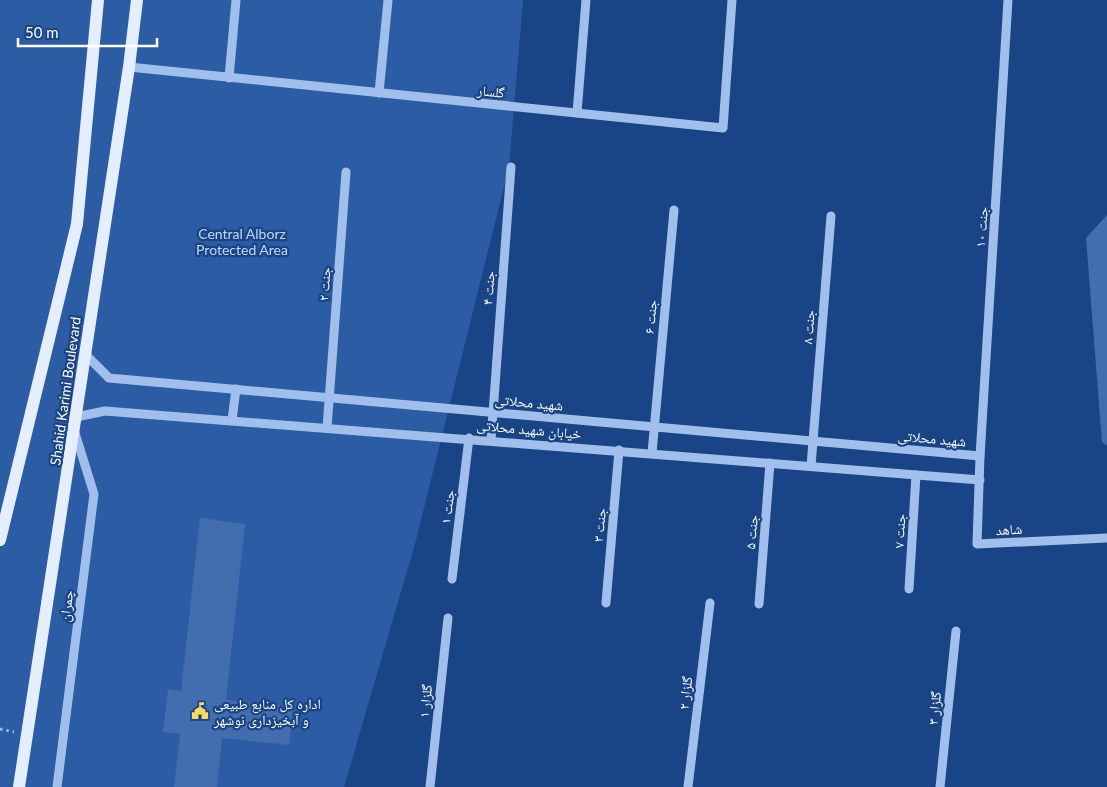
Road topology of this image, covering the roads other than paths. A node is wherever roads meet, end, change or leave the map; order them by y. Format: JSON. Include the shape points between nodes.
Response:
{"nodes":[{"id":1,"x":98,"y":0,"type":"edge"},
{"id":2,"x":137,"y":0,"type":"edge"},
{"id":3,"x":236,"y":0,"type":"edge"},
{"id":4,"x":388,"y":0,"type":"edge"},
{"id":5,"x":586,"y":0,"type":"edge"},
{"id":6,"x":732,"y":0,"type":"edge"},
{"id":7,"x":1008,"y":0,"type":"edge"},
{"id":8,"x":129,"y":67,"type":"junction"},
{"id":9,"x":229,"y":78,"type":"junction"},
{"id":10,"x":379,"y":93,"type":"junction"},
{"id":11,"x":577,"y":113,"type":"junction"},
{"id":12,"x":511,"y":167,"type":"dead end"},
{"id":13,"x":346,"y":172,"type":"dead end"},
{"id":14,"x":674,"y":210,"type":"dead end"},
{"id":15,"x":831,"y":216,"type":"dead end"},
{"id":16,"x":85,"y":354,"type":"junction"},
{"id":17,"x":236,"y":389,"type":"junction"},
{"id":18,"x":330,"y":398,"type":"junction"},
{"id":19,"x":492,"y":412,"type":"junction"},
{"id":20,"x":76,"y":417,"type":"junction"},
{"id":21,"x":232,"y":420,"type":"junction"},
{"id":22,"x":654,"y":427,"type":"junction"},
{"id":23,"x":327,"y":428,"type":"junction"},
{"id":24,"x":74,"y":430,"type":"junction"},
{"id":25,"x":469,"y":438,"type":"junction"},
{"id":26,"x":491,"y":440,"type":"junction"},
{"id":27,"x":813,"y":441,"type":"junction"},
{"id":28,"x":619,"y":450,"type":"junction"},
{"id":29,"x":652,"y":453,"type":"junction"},
{"id":30,"x":980,"y":456,"type":"junction"},
{"id":31,"x":770,"y":462,"type":"junction"},
{"id":32,"x":811,"y":466,"type":"junction"},
{"id":33,"x":916,"y":475,"type":"junction"},
{"id":34,"x":980,"y":480,"type":"junction"},
{"id":35,"x":2,"y":522,"type":"edge"},
{"id":36,"x":1107,"y":538,"type":"edge"},
{"id":37,"x":0,"y":540,"type":"edge"},
{"id":38,"x":452,"y":579,"type":"dead end"},
{"id":39,"x":909,"y":589,"type":"dead end"},
{"id":40,"x":606,"y":603,"type":"dead end"},
{"id":41,"x":710,"y":603,"type":"dead end"},
{"id":42,"x":759,"y":604,"type":"dead end"},
{"id":43,"x":448,"y":618,"type":"dead end"},
{"id":44,"x":956,"y":631,"type":"dead end"},
{"id":45,"x":19,"y":787,"type":"edge"},
{"id":46,"x":57,"y":787,"type":"edge"},
{"id":47,"x":430,"y":787,"type":"edge"},
{"id":48,"x":688,"y":787,"type":"edge"},
{"id":49,"x":940,"y":787,"type":"edge"}],
"edges":[{"from":1,"to":35,"type":"main road","name":"Shahid Karimi Boulevard","via":[[77,224]]},
{"from":2,"to":8,"type":"main road","name":"Shahid Karimi Boulevard"},
{"from":3,"to":9,"type":"street"},
{"from":4,"to":10,"type":"street"},
{"from":5,"to":11,"type":"street"},
{"from":6,"to":11,"type":"street","name":"گلسار","via":[[723,128]]},
{"from":7,"to":30,"type":"street","name":"جنت ۱۰"},
{"from":8,"to":9,"type":"street","name":"گلسار"},
{"from":8,"to":16,"type":"main road","name":"Shahid Karimi Boulevard"},
{"from":9,"to":10,"type":"street","name":"گلسار"},
{"from":10,"to":11,"type":"street","name":"گلسار"},
{"from":12,"to":19,"type":"street","name":"جنت ۴"},
{"from":13,"to":18,"type":"street","name":"جنت ۲"},
{"from":14,"to":22,"type":"street","name":"جنت ۶"},
{"from":15,"to":27,"type":"street","name":"جنت ۸"},
{"from":16,"to":17,"type":"street","name":"شهید محلاتی","via":[[109,378]]},
{"from":16,"to":20,"type":"main road","name":"Shahid Karimi Boulevard"},
{"from":17,"to":18,"type":"street","name":"شهید محلاتی"},
{"from":17,"to":21,"type":"street"},
{"from":18,"to":19,"type":"street","name":"شهید محلاتی"},
{"from":18,"to":23,"type":"street","name":"جنت ۲"},
{"from":19,"to":22,"type":"street","name":"شهید محلاتی"},
{"from":19,"to":26,"type":"street","name":"جنت ۴"},
{"from":20,"to":21,"type":"street","name":"خیابان شهید محلاتی","via":[[105,411]]},
{"from":20,"to":24,"type":"main road","name":"Shahid Karimi Boulevard"},
{"from":21,"to":23,"type":"street","name":"خیابان شهید محلاتی"},
{"from":22,"to":27,"type":"street","name":"شهید محلاتی"},
{"from":22,"to":29,"type":"street","name":"جنت ۶"},
{"from":23,"to":25,"type":"street","name":"خیابان شهید محلاتی"},
{"from":24,"to":45,"type":"main road","name":"Shahid Karimi Boulevard"},
{"from":24,"to":46,"type":"street","name":"چمران","via":[[94,494]]},
{"from":25,"to":26,"type":"street","name":"خیابان شهید محلاتی"},
{"from":25,"to":38,"type":"street","name":"جنت ۱"},
{"from":26,"to":28,"type":"street","name":"خیابان شهید محلاتی"},
{"from":27,"to":30,"type":"street","name":"شهید محلاتی"},
{"from":27,"to":32,"type":"street","name":"جنت ۸"},
{"from":28,"to":29,"type":"street","name":"خیابان شهید محلاتی"},
{"from":28,"to":40,"type":"street","name":"جنت ۳"},
{"from":29,"to":31,"type":"street","name":"خیابان شهید محلاتی"},
{"from":30,"to":34,"type":"street","name":"جنت ۱۰"},
{"from":31,"to":32,"type":"street","name":"خیابان شهید محلاتی"},
{"from":31,"to":42,"type":"street","name":"جنت ۵"},
{"from":32,"to":33,"type":"street","name":"خیابان شهید محلاتی"},
{"from":33,"to":34,"type":"street","name":"خیابان شهید محلاتی"},
{"from":33,"to":39,"type":"street","name":"جنت ۷"},
{"from":34,"to":36,"type":"street","name":"شاهد","via":[[977,544]]},
{"from":35,"to":37,"type":"main road","name":"Shahid Karimi Boulevard"},
{"from":41,"to":48,"type":"street","name":"گلزار ۲"},
{"from":43,"to":47,"type":"street","name":"گلزار ۱"},
{"from":44,"to":49,"type":"street","name":"گلزار ۳"}]}
